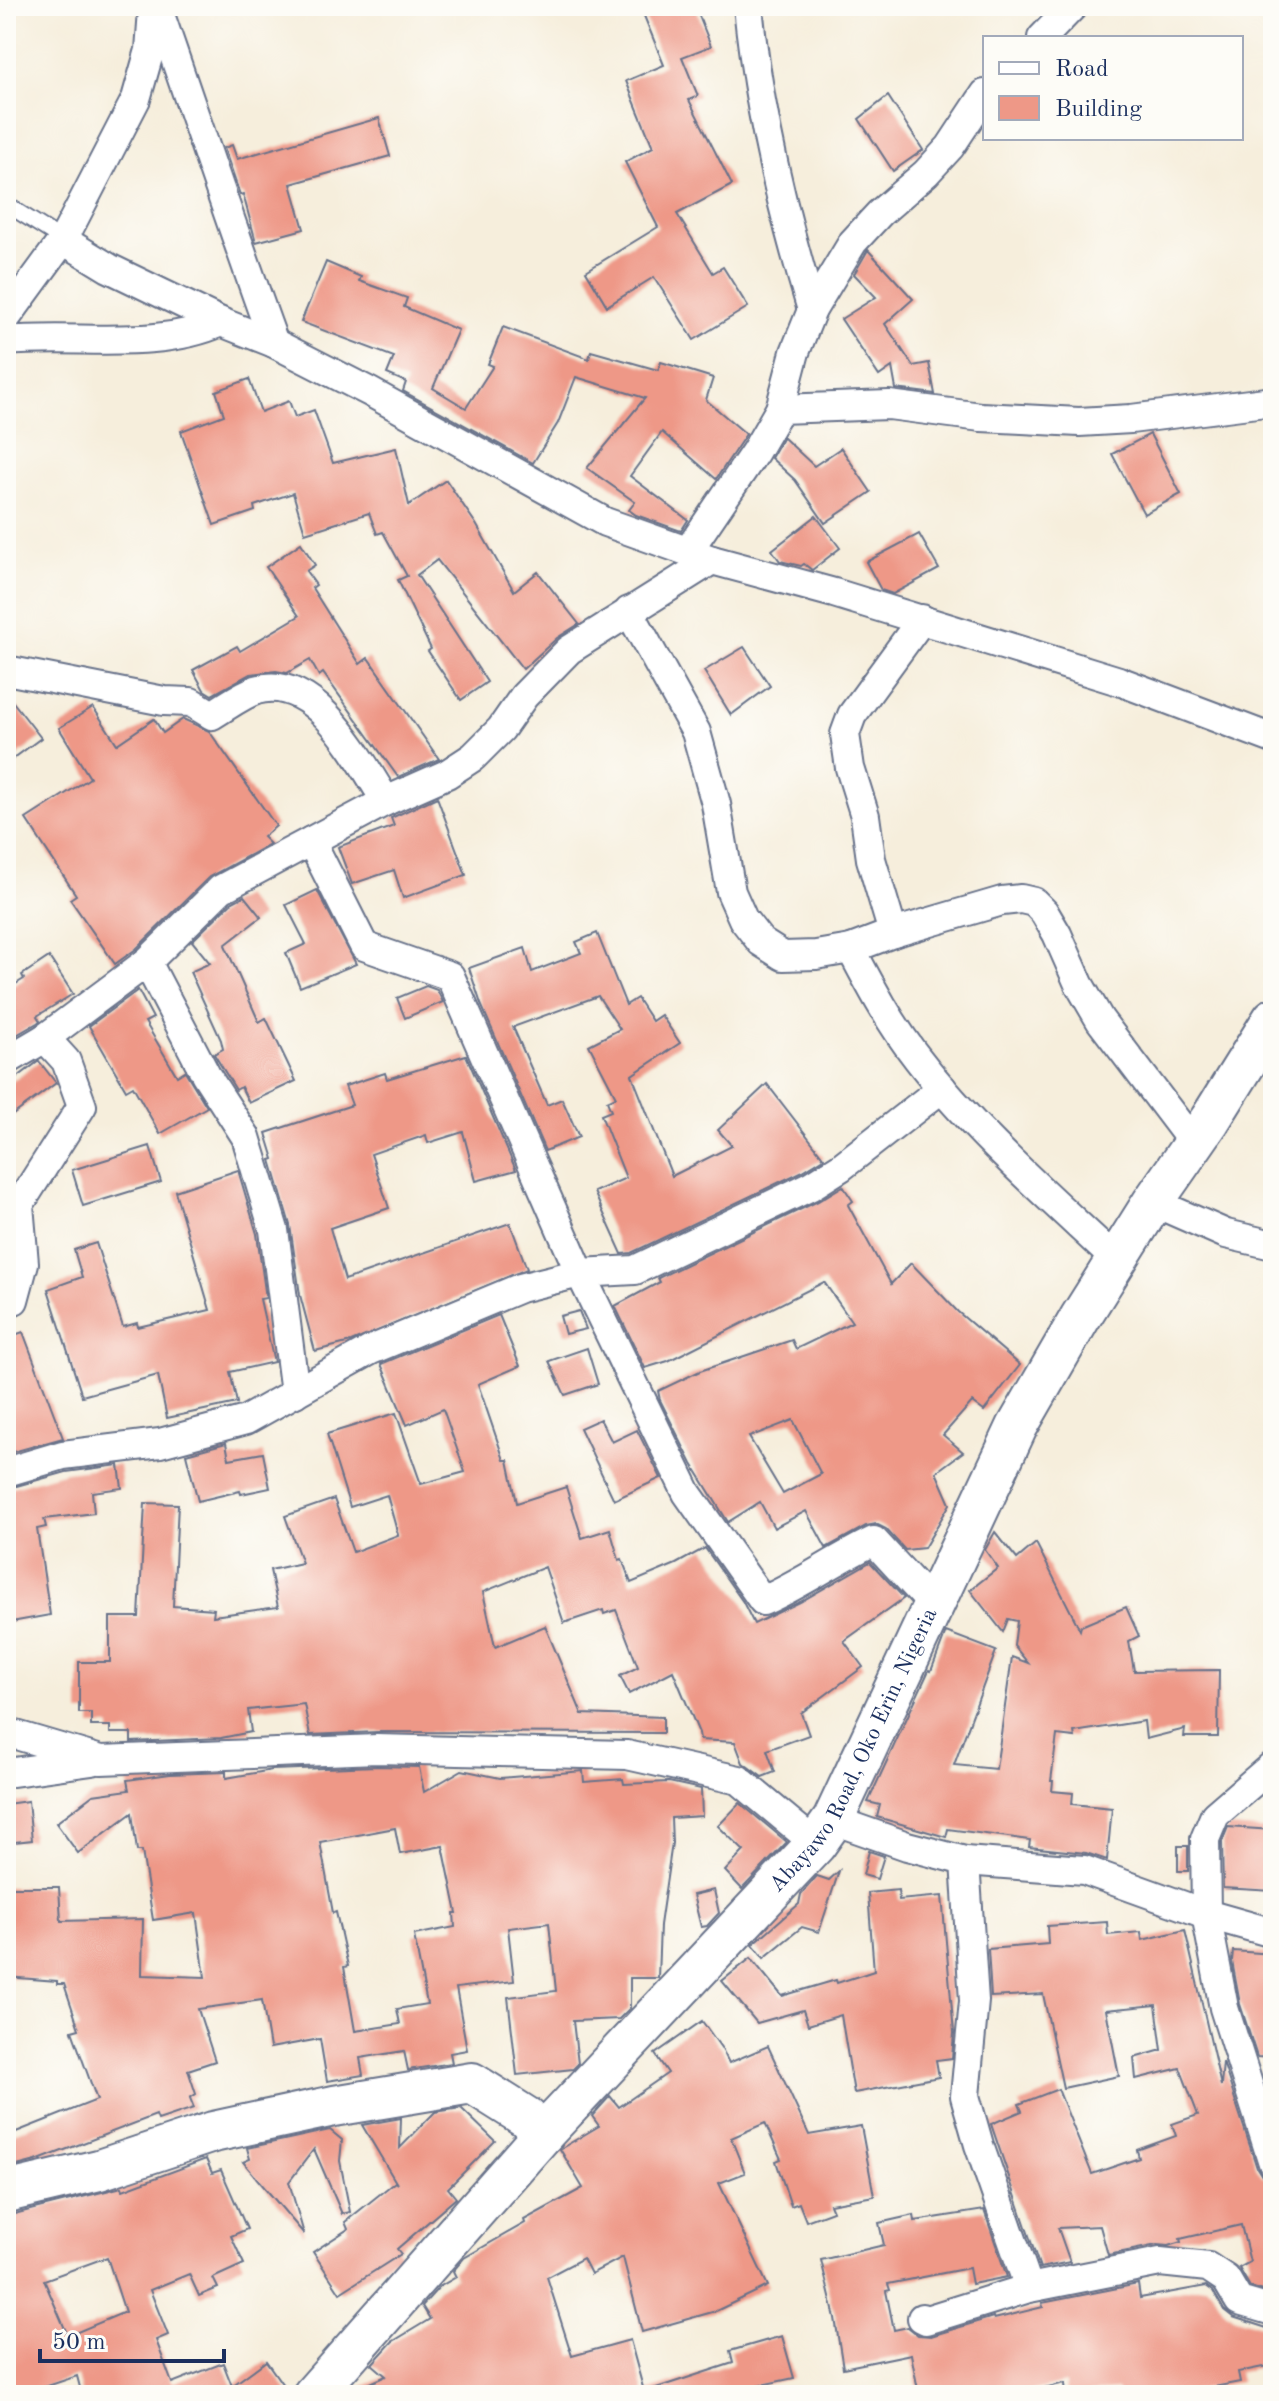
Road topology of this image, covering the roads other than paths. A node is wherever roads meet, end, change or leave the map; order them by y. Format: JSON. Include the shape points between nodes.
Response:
{"nodes":[{"id":1,"x":155,"y":6,"type":"edge"},
{"id":2,"x":748,"y":6,"type":"edge"},
{"id":3,"x":1073,"y":6,"type":"edge"},
{"id":4,"x":1044,"y":36,"type":"edge"},
{"id":5,"x":983,"y":97,"type":"edge"},
{"id":6,"x":6,"y":204,"type":"edge"},
{"id":7,"x":63,"y":240,"type":"junction"},
{"id":8,"x":812,"y":310,"type":"junction"},
{"id":9,"x":6,"y":318,"type":"edge"},
{"id":10,"x":221,"y":322,"type":"junction"},
{"id":11,"x":6,"y":341,"type":"edge"},
{"id":12,"x":274,"y":343,"type":"junction"},
{"id":13,"x":1273,"y":401,"type":"edge"},
{"id":14,"x":780,"y":409,"type":"junction"},
{"id":15,"x":700,"y":556,"type":"junction"},
{"id":16,"x":629,"y":611,"type":"junction"},
{"id":17,"x":922,"y":619,"type":"junction"},
{"id":18,"x":6,"y":670,"type":"edge"},
{"id":19,"x":1273,"y":739,"type":"edge"},
{"id":20,"x":386,"y":801,"type":"junction"},
{"id":21,"x":311,"y":841,"type":"junction"},
{"id":22,"x":893,"y":933,"type":"junction"},
{"id":23,"x":851,"y":949,"type":"junction"},
{"id":24,"x":147,"y":962,"type":"junction"},
{"id":25,"x":1273,"y":1019,"type":"edge"},
{"id":26,"x":45,"y":1038,"type":"junction"},
{"id":27,"x":6,"y":1061,"type":"edge"},
{"id":28,"x":942,"y":1088,"type":"junction"},
{"id":29,"x":1194,"y":1144,"type":"junction"},
{"id":30,"x":1153,"y":1202,"type":"junction"},
{"id":31,"x":1273,"y":1245,"type":"edge"},
{"id":32,"x":1116,"y":1260,"type":"junction"},
{"id":33,"x":580,"y":1273,"type":"junction"},
{"id":34,"x":6,"y":1303,"type":"edge"},
{"id":35,"x":295,"y":1393,"type":"junction"},
{"id":36,"x":6,"y":1472,"type":"edge"},
{"id":37,"x":932,"y":1604,"type":"junction"},
{"id":38,"x":6,"y":1732,"type":"edge"},
{"id":39,"x":101,"y":1760,"type":"junction"},
{"id":40,"x":1273,"y":1765,"type":"edge"},
{"id":41,"x":6,"y":1773,"type":"edge"},
{"id":42,"x":824,"y":1832,"type":"junction"},
{"id":43,"x":965,"y":1861,"type":"junction"},
{"id":44,"x":1206,"y":1914,"type":"junction"},
{"id":45,"x":1273,"y":1933,"type":"edge"},
{"id":46,"x":543,"y":2134,"type":"junction"},
{"id":47,"x":1273,"y":2163,"type":"edge"},
{"id":48,"x":6,"y":2192,"type":"edge"},
{"id":49,"x":1029,"y":2288,"type":"junction"},
{"id":50,"x":1273,"y":2311,"type":"edge"},
{"id":51,"x":922,"y":2318,"type":"dead end"},
{"id":52,"x":313,"y":2395,"type":"edge"}],
"edges":[{"from":1,"to":7,"type":"street","via":[[136,99]]},
{"from":1,"to":12,"type":"street"},
{"from":2,"to":8,"type":"street","via":[[770,155]]},
{"from":3,"to":4,"type":"street"},
{"from":5,"to":8,"type":"street","via":[[950,147],[853,242]]},
{"from":6,"to":7,"type":"lane"},
{"from":7,"to":9,"type":"street"},
{"from":7,"to":10,"type":"street"},
{"from":8,"to":14,"type":"street"},
{"from":10,"to":11,"type":"street","via":[[168,338]]},
{"from":10,"to":12,"type":"street"},
{"from":12,"to":15,"type":"street","via":[[605,522]]},
{"from":13,"to":14,"type":"street","via":[[1079,422],[965,416],[889,405]]},
{"from":14,"to":15,"type":"street"},
{"from":15,"to":16,"type":"street"},
{"from":15,"to":17,"type":"street"},
{"from":16,"to":20,"type":"street","via":[[569,650],[473,757]]},
{"from":16,"to":23,"type":"street","via":[[696,732],[716,804],[731,892],[743,919],[761,942],[783,956]]},
{"from":17,"to":19,"type":"street","via":[[1119,681]]},
{"from":17,"to":22,"type":"street","via":[[852,715],[845,734],[871,859]]},
{"from":18,"to":20,"type":"street","via":[[191,702],[212,715],[255,691],[287,692],[312,701],[334,723]]},
{"from":20,"to":21,"type":"street"},
{"from":21,"to":24,"type":"street","via":[[221,889]]},
{"from":21,"to":33,"type":"street","via":[[364,946],[450,976]]},
{"from":22,"to":23,"type":"street"},
{"from":22,"to":29,"type":"street","via":[[1002,901],[1034,902],[1057,934],[1100,1020]]},
{"from":23,"to":28,"type":"street","via":[[882,1007]]},
{"from":24,"to":26,"type":"street"},
{"from":24,"to":35,"type":"street","via":[[206,1075],[246,1137],[274,1230]]},
{"from":25,"to":29,"type":"street","name":"Abayawo Road, Oko Erin, Nigeria"},
{"from":26,"to":27,"type":"street"},
{"from":26,"to":34,"type":"street","via":[[66,1061],[82,1106],[19,1205],[24,1263],[14,1300]]},
{"from":28,"to":32,"type":"street"},
{"from":28,"to":33,"type":"street","via":[[811,1186],[635,1270]]},
{"from":29,"to":30,"type":"street","name":"Abayawo Road, Oko Erin, Nigeria"},
{"from":30,"to":31,"type":"street","via":[[1226,1234]]},
{"from":30,"to":32,"type":"street","name":"Abayawo Road, Oko Erin, Nigeria"},
{"from":32,"to":37,"type":"street","name":"Abayawo Road, Oko Erin, Nigeria","via":[[1017,1427]]},
{"from":33,"to":35,"type":"street","via":[[520,1288],[371,1350]]},
{"from":33,"to":37,"type":"street","via":[[687,1493],[763,1601],[874,1541]]},
{"from":35,"to":36,"type":"street","via":[[246,1420],[160,1443],[63,1455]]},
{"from":37,"to":42,"type":"street","name":"Abayawo Road, Oko Erin, Nigeria"},
{"from":38,"to":39,"type":"street"},
{"from":39,"to":41,"type":"street"},
{"from":39,"to":42,"type":"street","via":[[377,1749],[627,1755],[739,1780]]},
{"from":40,"to":44,"type":"street","via":[[1215,1815],[1205,1839]]},
{"from":42,"to":43,"type":"street"},
{"from":42,"to":46,"type":"street","name":"Abayawo Road, Oko Erin, Nigeria"},
{"from":43,"to":44,"type":"street","via":[[1084,1870]]},
{"from":43,"to":49,"type":"street","via":[[974,2001],[965,2096]]},
{"from":44,"to":45,"type":"street"},
{"from":44,"to":47,"type":"street","via":[[1224,2008]]},
{"from":46,"to":48,"type":"street","via":[[472,2083],[213,2132],[99,2170]]},
{"from":46,"to":52,"type":"street","name":"Abayawo Road, Oko Erin, Nigeria"},
{"from":49,"to":50,"type":"street","via":[[1160,2262],[1208,2267],[1226,2279],[1239,2301]]},
{"from":49,"to":51,"type":"street"}]}
